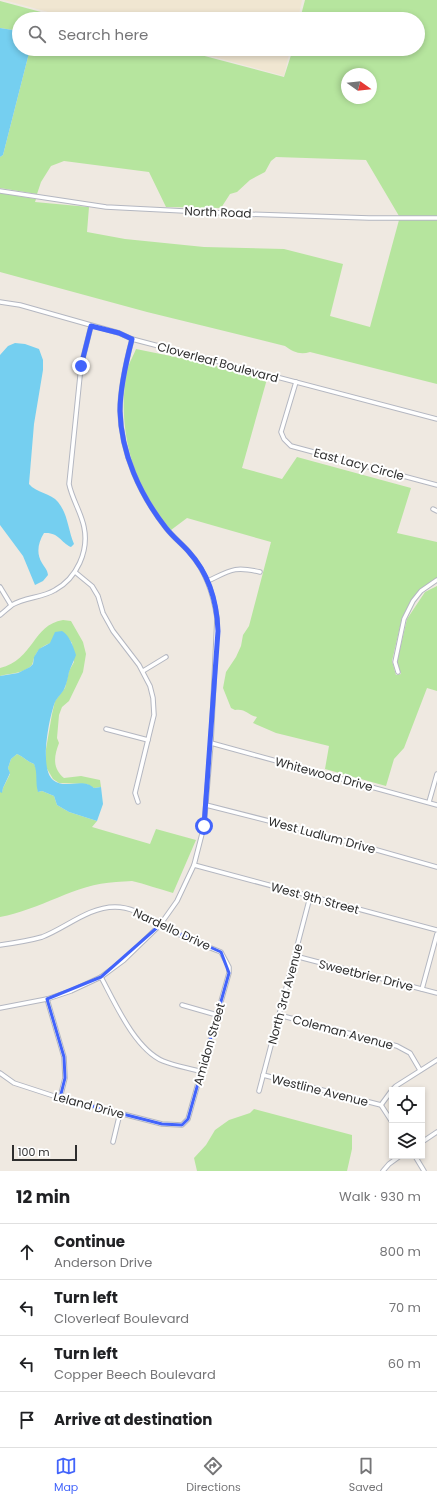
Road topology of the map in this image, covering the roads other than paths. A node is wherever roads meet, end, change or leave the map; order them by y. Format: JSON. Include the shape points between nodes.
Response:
{"nodes":[{"id":1,"x":0,"y":191,"type":"edge"},
{"id":2,"x":437,"y":218,"type":"edge"},
{"id":3,"x":0,"y":302,"type":"edge"},
{"id":4,"x":91,"y":326,"type":"junction"},
{"id":5,"x":132,"y":339,"type":"junction"},
{"id":6,"x":296,"y":382,"type":"junction"},
{"id":7,"x":437,"y":419,"type":"edge"},
{"id":8,"x":437,"y":485,"type":"edge"},
{"id":9,"x":433,"y":509,"type":"dead end"},
{"id":10,"x":437,"y":511,"type":"edge"},
{"id":11,"x":75,"y":572,"type":"junction"},
{"id":12,"x":260,"y":572,"type":"dead end"},
{"id":13,"x":437,"y":580,"type":"edge"},
{"id":14,"x":208,"y":582,"type":"junction"},
{"id":15,"x":0,"y":587,"type":"edge"},
{"id":16,"x":11,"y":605,"type":"junction"},
{"id":17,"x":0,"y":615,"type":"edge"},
{"id":18,"x":166,"y":657,"type":"dead end"},
{"id":19,"x":143,"y":671,"type":"junction"},
{"id":20,"x":398,"y":672,"type":"dead end"},
{"id":21,"x":106,"y":729,"type":"dead end"},
{"id":22,"x":148,"y":740,"type":"junction"},
{"id":23,"x":211,"y":743,"type":"junction"},
{"id":24,"x":437,"y":774,"type":"edge"},
{"id":25,"x":138,"y":802,"type":"dead end"},
{"id":26,"x":430,"y":802,"type":"junction"},
{"id":27,"x":437,"y":804,"type":"edge"},
{"id":28,"x":206,"y":805,"type":"junction"},
{"id":29,"x":194,"y":865,"type":"junction"},
{"id":30,"x":437,"y":867,"type":"edge"},
{"id":31,"x":310,"y":897,"type":"junction"},
{"id":32,"x":160,"y":925,"type":"junction"},
{"id":33,"x":437,"y":930,"type":"edge"},
{"id":34,"x":437,"y":934,"type":"edge"},
{"id":35,"x":0,"y":945,"type":"edge"},
{"id":36,"x":295,"y":956,"type":"junction"},
{"id":37,"x":226,"y":960,"type":"joint"},
{"id":38,"x":101,"y":977,"type":"junction"},
{"id":39,"x":422,"y":989,"type":"junction"},
{"id":40,"x":437,"y":994,"type":"edge"},
{"id":41,"x":48,"y":999,"type":"junction"},
{"id":42,"x":182,"y":1005,"type":"dead end"},
{"id":43,"x":0,"y":1008,"type":"edge"},
{"id":44,"x":279,"y":1014,"type":"junction"},
{"id":45,"x":217,"y":1015,"type":"junction"},
{"id":46,"x":437,"y":1060,"type":"edge"},
{"id":47,"x":420,"y":1070,"type":"junction"},
{"id":48,"x":202,"y":1072,"type":"junction"},
{"id":49,"x":0,"y":1073,"type":"edge"},
{"id":50,"x":263,"y":1075,"type":"junction"},
{"id":51,"x":395,"y":1087,"type":"edge"},
{"id":52,"x":259,"y":1091,"type":"dead end"},
{"id":53,"x":389,"y":1094,"type":"edge"},
{"id":54,"x":60,"y":1098,"type":"junction"},
{"id":55,"x":381,"y":1105,"type":"junction"},
{"id":56,"x":120,"y":1113,"type":"junction"},
{"id":57,"x":389,"y":1117,"type":"edge"},
{"id":58,"x":182,"y":1126,"type":"joint"},
{"id":59,"x":437,"y":1132,"type":"edge"},
{"id":60,"x":425,"y":1140,"type":"edge"},
{"id":61,"x":113,"y":1142,"type":"dead end"},
{"id":62,"x":396,"y":1159,"type":"edge"},
{"id":63,"x":417,"y":1159,"type":"edge"},
{"id":64,"x":383,"y":1171,"type":"edge"},
{"id":65,"x":424,"y":1171,"type":"edge"}],
"edges":[{"from":1,"to":2,"type":"street","name":"North Road","via":[[106,207],[243,214]]},
{"from":3,"to":4,"type":"street","name":"Cloverleaf Boulevard","via":[[20,305]]},
{"from":4,"to":5,"type":"street","name":"Cloverleaf Boulevard"},
{"from":4,"to":11,"type":"street","via":[[81,366],[70,473],[70,490],[85,533],[84,552]]},
{"from":5,"to":6,"type":"street","name":"Cloverleaf Boulevard"},
{"from":5,"to":14,"type":"street","via":[[126,360],[120,410],[129,460],[148,503],[199,565]]},
{"from":6,"to":7,"type":"street","name":"Cloverleaf Boulevard"},
{"from":6,"to":8,"type":"street","name":"East Lacy Circle","via":[[280,432],[291,446]]},
{"from":9,"to":10,"type":"street"},
{"from":11,"to":16,"type":"street","via":[[56,590]]},
{"from":11,"to":19,"type":"street","via":[[92,586],[113,631]]},
{"from":12,"to":14,"type":"street","via":[[235,569]]},
{"from":13,"to":20,"type":"street","via":[[421,591],[404,619],[395,662]]},
{"from":14,"to":23,"type":"street","via":[[215,604],[218,631]]},
{"from":15,"to":16,"type":"street"},
{"from":16,"to":17,"type":"street"},
{"from":18,"to":19,"type":"street"},
{"from":19,"to":22,"type":"street","via":[[150,686],[154,707],[153,725]]},
{"from":21,"to":22,"type":"street"},
{"from":22,"to":25,"type":"street","via":[[135,793]]},
{"from":23,"to":26,"type":"street","name":"Whitewood Drive"},
{"from":23,"to":28,"type":"street"},
{"from":24,"to":26,"type":"street"},
{"from":26,"to":27,"type":"street","name":"Whitewood Drive"},
{"from":28,"to":29,"type":"street","via":[[203,832]]},
{"from":28,"to":30,"type":"street","name":"West Ludlum Drive"},
{"from":29,"to":31,"type":"street","name":"West 9th Street"},
{"from":29,"to":32,"type":"street","via":[[177,901]]},
{"from":31,"to":33,"type":"street","name":"West 9th Street"},
{"from":31,"to":36,"type":"street","name":"North 3rd Avenue"},
{"from":32,"to":35,"type":"street","name":"Nardello Drive","via":[[136,911],[114,907],[84,915],[42,937]]},
{"from":32,"to":37,"type":"street","name":"Nardello Drive","via":[[195,943],[221,952]]},
{"from":32,"to":38,"type":"street","via":[[124,960]]},
{"from":34,"to":39,"type":"street"},
{"from":36,"to":39,"type":"street","name":"Sweetbrier Drive"},
{"from":36,"to":44,"type":"street","name":"North 3rd Avenue"},
{"from":37,"to":45,"type":"street","name":"Amidon Street","via":[[229,973]]},
{"from":38,"to":41,"type":"street"},
{"from":38,"to":48,"type":"street","via":[[129,1027],[143,1046],[162,1060]]},
{"from":39,"to":40,"type":"street","name":"Sweetbrier Drive"},
{"from":41,"to":43,"type":"street"},
{"from":41,"to":54,"type":"street","via":[[64,1057],[65,1078]]},
{"from":42,"to":45,"type":"street"},
{"from":44,"to":47,"type":"street","name":"Coleman Avenue","via":[[397,1046],[410,1052]]},
{"from":44,"to":50,"type":"street","name":"North 3rd Avenue"},
{"from":45,"to":48,"type":"street","name":"Amidon Street"},
{"from":46,"to":47,"type":"street"},
{"from":47,"to":51,"type":"street"},
{"from":48,"to":58,"type":"street","name":"Amidon Street","via":[[188,1119]]},
{"from":49,"to":54,"type":"street","name":"Leland Drive","via":[[14,1083]]},
{"from":50,"to":52,"type":"street","name":"North 3rd Avenue"},
{"from":50,"to":55,"type":"street","name":"Westline Avenue"},
{"from":53,"to":55,"type":"street"},
{"from":54,"to":56,"type":"street","name":"Leland Drive"},
{"from":55,"to":57,"type":"street","name":"Westline Avenue"},
{"from":56,"to":58,"type":"street","name":"Leland Drive","via":[[162,1124]]},
{"from":56,"to":61,"type":"street"},
{"from":59,"to":60,"type":"street"},
{"from":62,"to":64,"type":"street"},
{"from":63,"to":65,"type":"street"}]}
